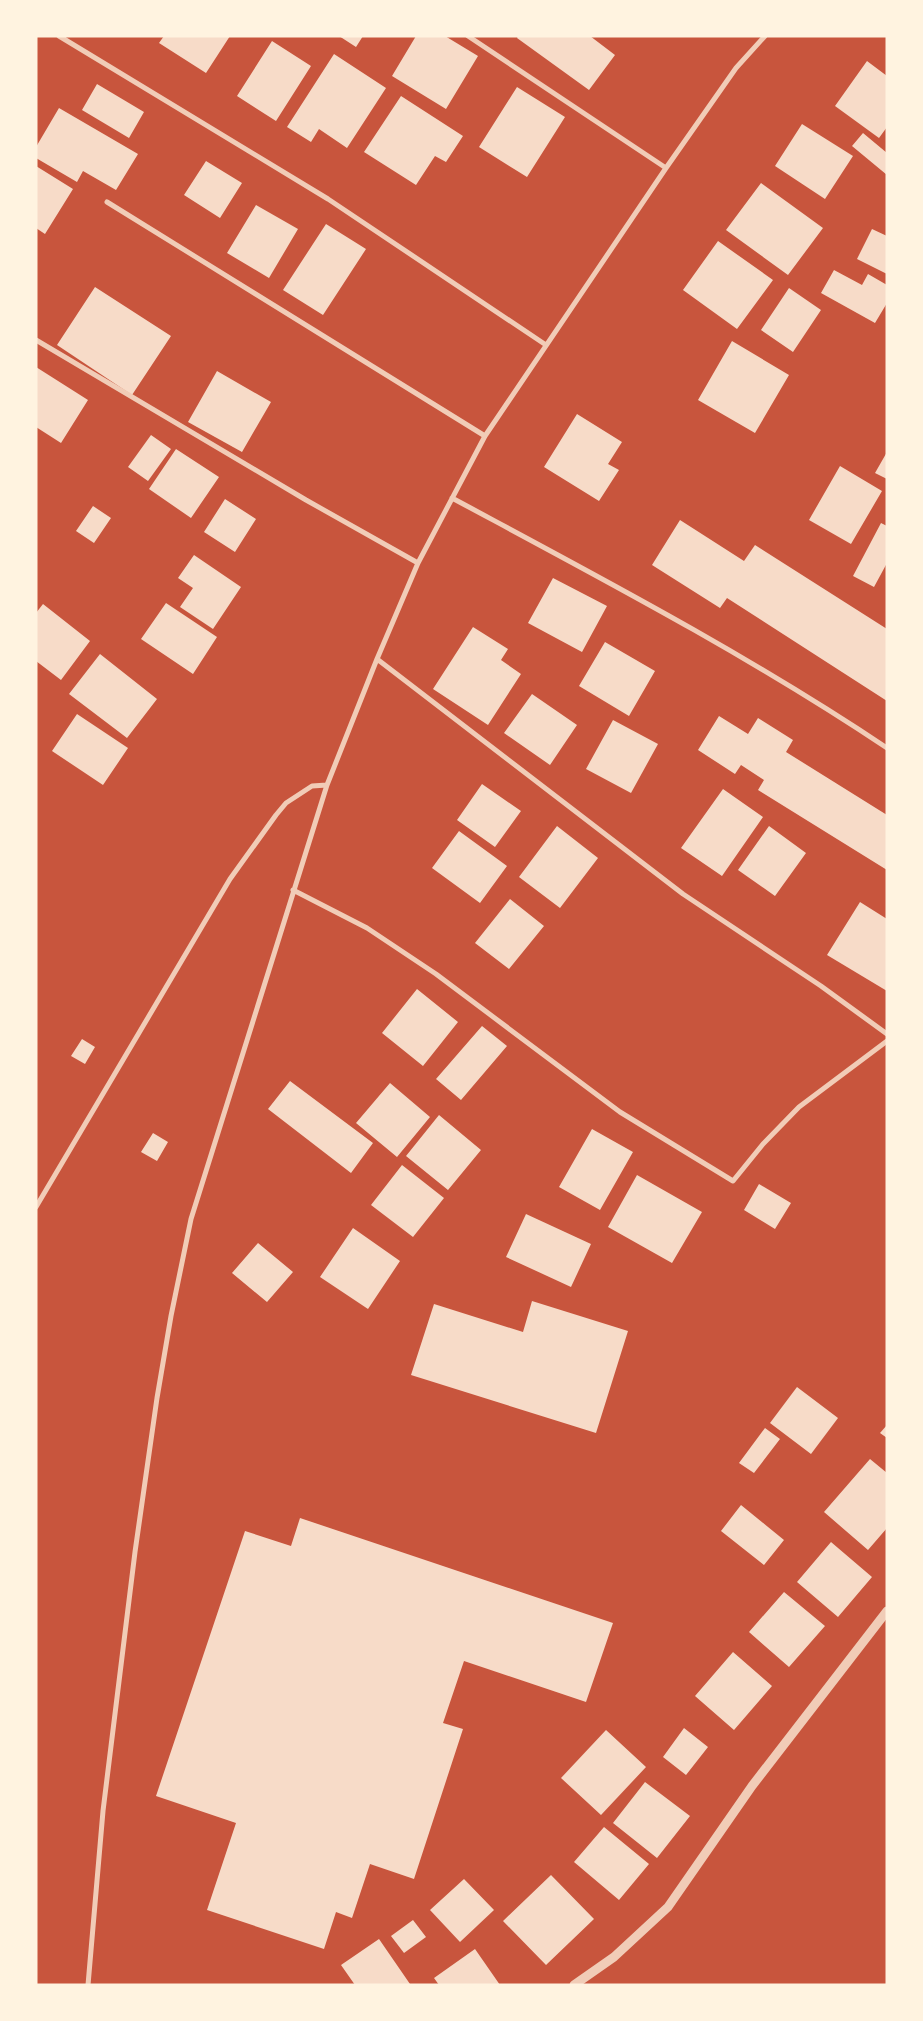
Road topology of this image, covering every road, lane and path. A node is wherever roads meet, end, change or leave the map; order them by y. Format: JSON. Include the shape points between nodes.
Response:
{"nodes":[{"id":1,"x":59,"y":36,"type":"edge"},
{"id":2,"x":468,"y":36,"type":"edge"},
{"id":3,"x":765,"y":36,"type":"edge"},
{"id":4,"x":666,"y":168,"type":"junction"},
{"id":5,"x":107,"y":202,"type":"dead end"},
{"id":6,"x":36,"y":340,"type":"edge"},
{"id":7,"x":546,"y":345,"type":"junction"},
{"id":8,"x":485,"y":436,"type":"junction"},
{"id":9,"x":452,"y":498,"type":"junction"},
{"id":10,"x":418,"y":562,"type":"junction"},
{"id":11,"x":377,"y":659,"type":"junction"},
{"id":12,"x":887,"y":748,"type":"edge"},
{"id":13,"x":327,"y":785,"type":"junction"},
{"id":14,"x":293,"y":890,"type":"junction"},
{"id":15,"x":887,"y":1034,"type":"edge"},
{"id":16,"x":887,"y":1041,"type":"edge"},
{"id":17,"x":36,"y":1207,"type":"edge"},
{"id":18,"x":887,"y":1611,"type":"edge"},
{"id":19,"x":88,"y":1985,"type":"edge"},
{"id":20,"x":574,"y":1985,"type":"edge"}],
"edges":[{"from":1,"to":7,"type":"street","via":[[328,199]]},
{"from":2,"to":4,"type":"street"},
{"from":3,"to":4,"type":"street","via":[[736,68]]},
{"from":4,"to":7,"type":"street"},
{"from":5,"to":8,"type":"street"},
{"from":6,"to":10,"type":"street","via":[[306,500]]},
{"from":7,"to":8,"type":"street"},
{"from":8,"to":9,"type":"street"},
{"from":9,"to":10,"type":"street"},
{"from":9,"to":12,"type":"street","via":[[709,639]]},
{"from":10,"to":11,"type":"street"},
{"from":11,"to":13,"type":"street"},
{"from":11,"to":15,"type":"street","via":[[683,894]]},
{"from":13,"to":14,"type":"street"},
{"from":13,"to":17,"type":"street","via":[[312,786],[286,803],[230,879]]},
{"from":14,"to":16,"type":"street","via":[[367,928],[428,968],[620,1112],[733,1181],[799,1107]]},
{"from":14,"to":19,"type":"street","via":[[191,1219],[171,1316],[135,1552],[103,1811]]},
{"from":18,"to":20,"type":"street","via":[[752,1786],[668,1907],[614,1957]]}]}
